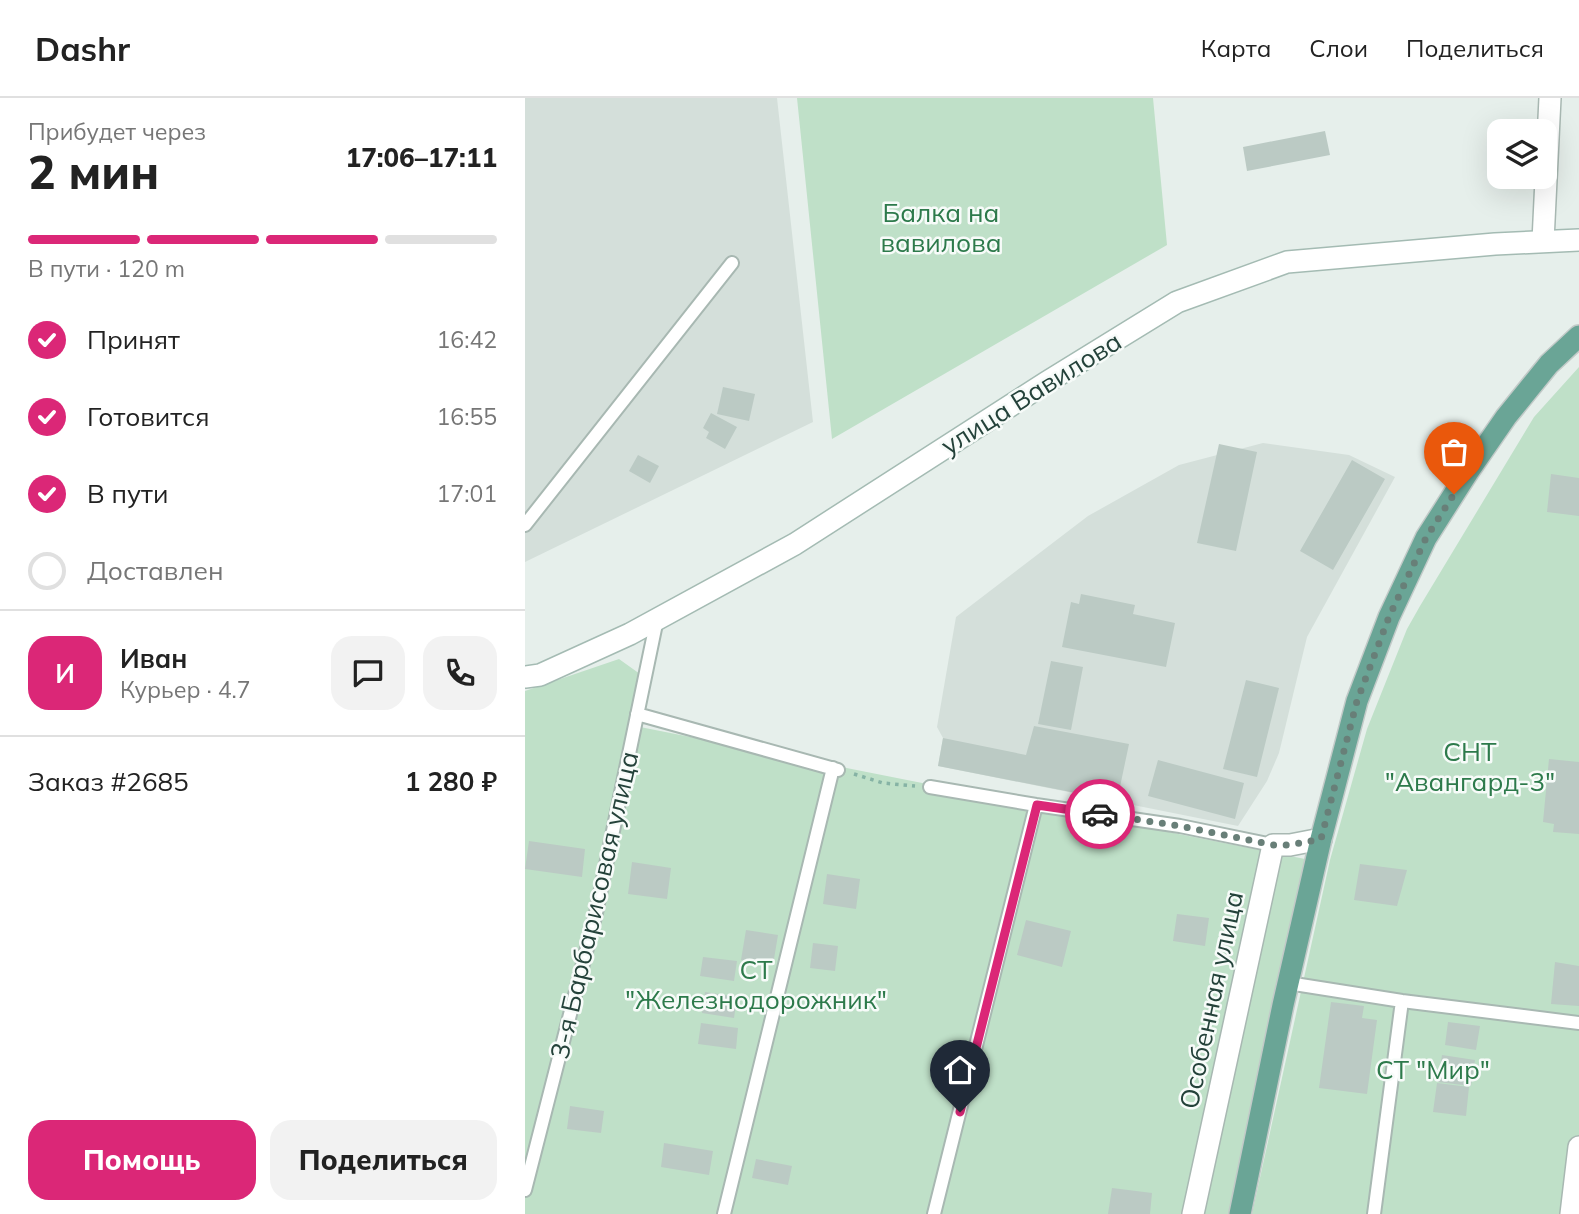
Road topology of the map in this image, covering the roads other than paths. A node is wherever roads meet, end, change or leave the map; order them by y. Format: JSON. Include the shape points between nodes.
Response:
{"nodes":[{"id":1,"x":1550,"y":98,"type":"edge"},
{"id":2,"x":1579,"y":240,"type":"edge"},
{"id":3,"x":1543,"y":241,"type":"junction"},
{"id":4,"x":733,"y":263,"type":"dead end"},
{"id":5,"x":1579,"y":336,"type":"edge"},
{"id":6,"x":525,"y":525,"type":"edge"},
{"id":7,"x":657,"y":619,"type":"junction"},
{"id":8,"x":525,"y":677,"type":"edge"},
{"id":9,"x":637,"y":714,"type":"junction"},
{"id":10,"x":930,"y":787,"type":"road end"},
{"id":11,"x":1037,"y":805,"type":"junction"},
{"id":12,"x":1321,"y":839,"type":"junction"},
{"id":13,"x":1273,"y":845,"type":"junction"},
{"id":14,"x":1288,"y":983,"type":"junction"},
{"id":15,"x":1402,"y":1001,"type":"junction"},
{"id":16,"x":1579,"y":1023,"type":"edge"},
{"id":17,"x":1579,"y":1147,"type":"edge"},
{"id":18,"x":525,"y":1190,"type":"edge"},
{"id":19,"x":724,"y":1214,"type":"edge"},
{"id":20,"x":934,"y":1214,"type":"edge"},
{"id":21,"x":1193,"y":1214,"type":"edge"},
{"id":22,"x":1240,"y":1214,"type":"edge"},
{"id":23,"x":1374,"y":1214,"type":"edge"},
{"id":24,"x":1571,"y":1214,"type":"edge"}],
"edges":[{"from":1,"to":3,"type":"street"},
{"from":2,"to":3,"type":"street","name":"улица Вавилова"},
{"from":3,"to":7,"type":"street","name":"улица Вавилова","via":[[1287,262],[1177,302],[795,544]]},
{"from":4,"to":6,"type":"lane"},
{"from":5,"to":12,"type":"main road","via":[[1549,364],[1506,417],[1426,538],[1357,701]]},
{"from":7,"to":8,"type":"street","name":"улица Вавилова","via":[[540,675]]},
{"from":7,"to":9,"type":"lane","name":"3-я Барбарисовая улица"},
{"from":9,"to":18,"type":"lane","name":"3-я Барбарисовая улица","via":[[596,913]]},
{"from":9,"to":19,"type":"lane","via":[[836,769]]},
{"from":10,"to":11,"type":"lane"},
{"from":11,"to":13,"type":"lane"},
{"from":11,"to":20,"type":"lane"},
{"from":12,"to":13,"type":"street"},
{"from":12,"to":14,"type":"main road"},
{"from":13,"to":21,"type":"street","name":"Особенная улица"},
{"from":14,"to":15,"type":"lane"},
{"from":14,"to":22,"type":"main road"},
{"from":15,"to":16,"type":"lane"},
{"from":15,"to":23,"type":"lane"},
{"from":17,"to":24,"type":"street"}]}
